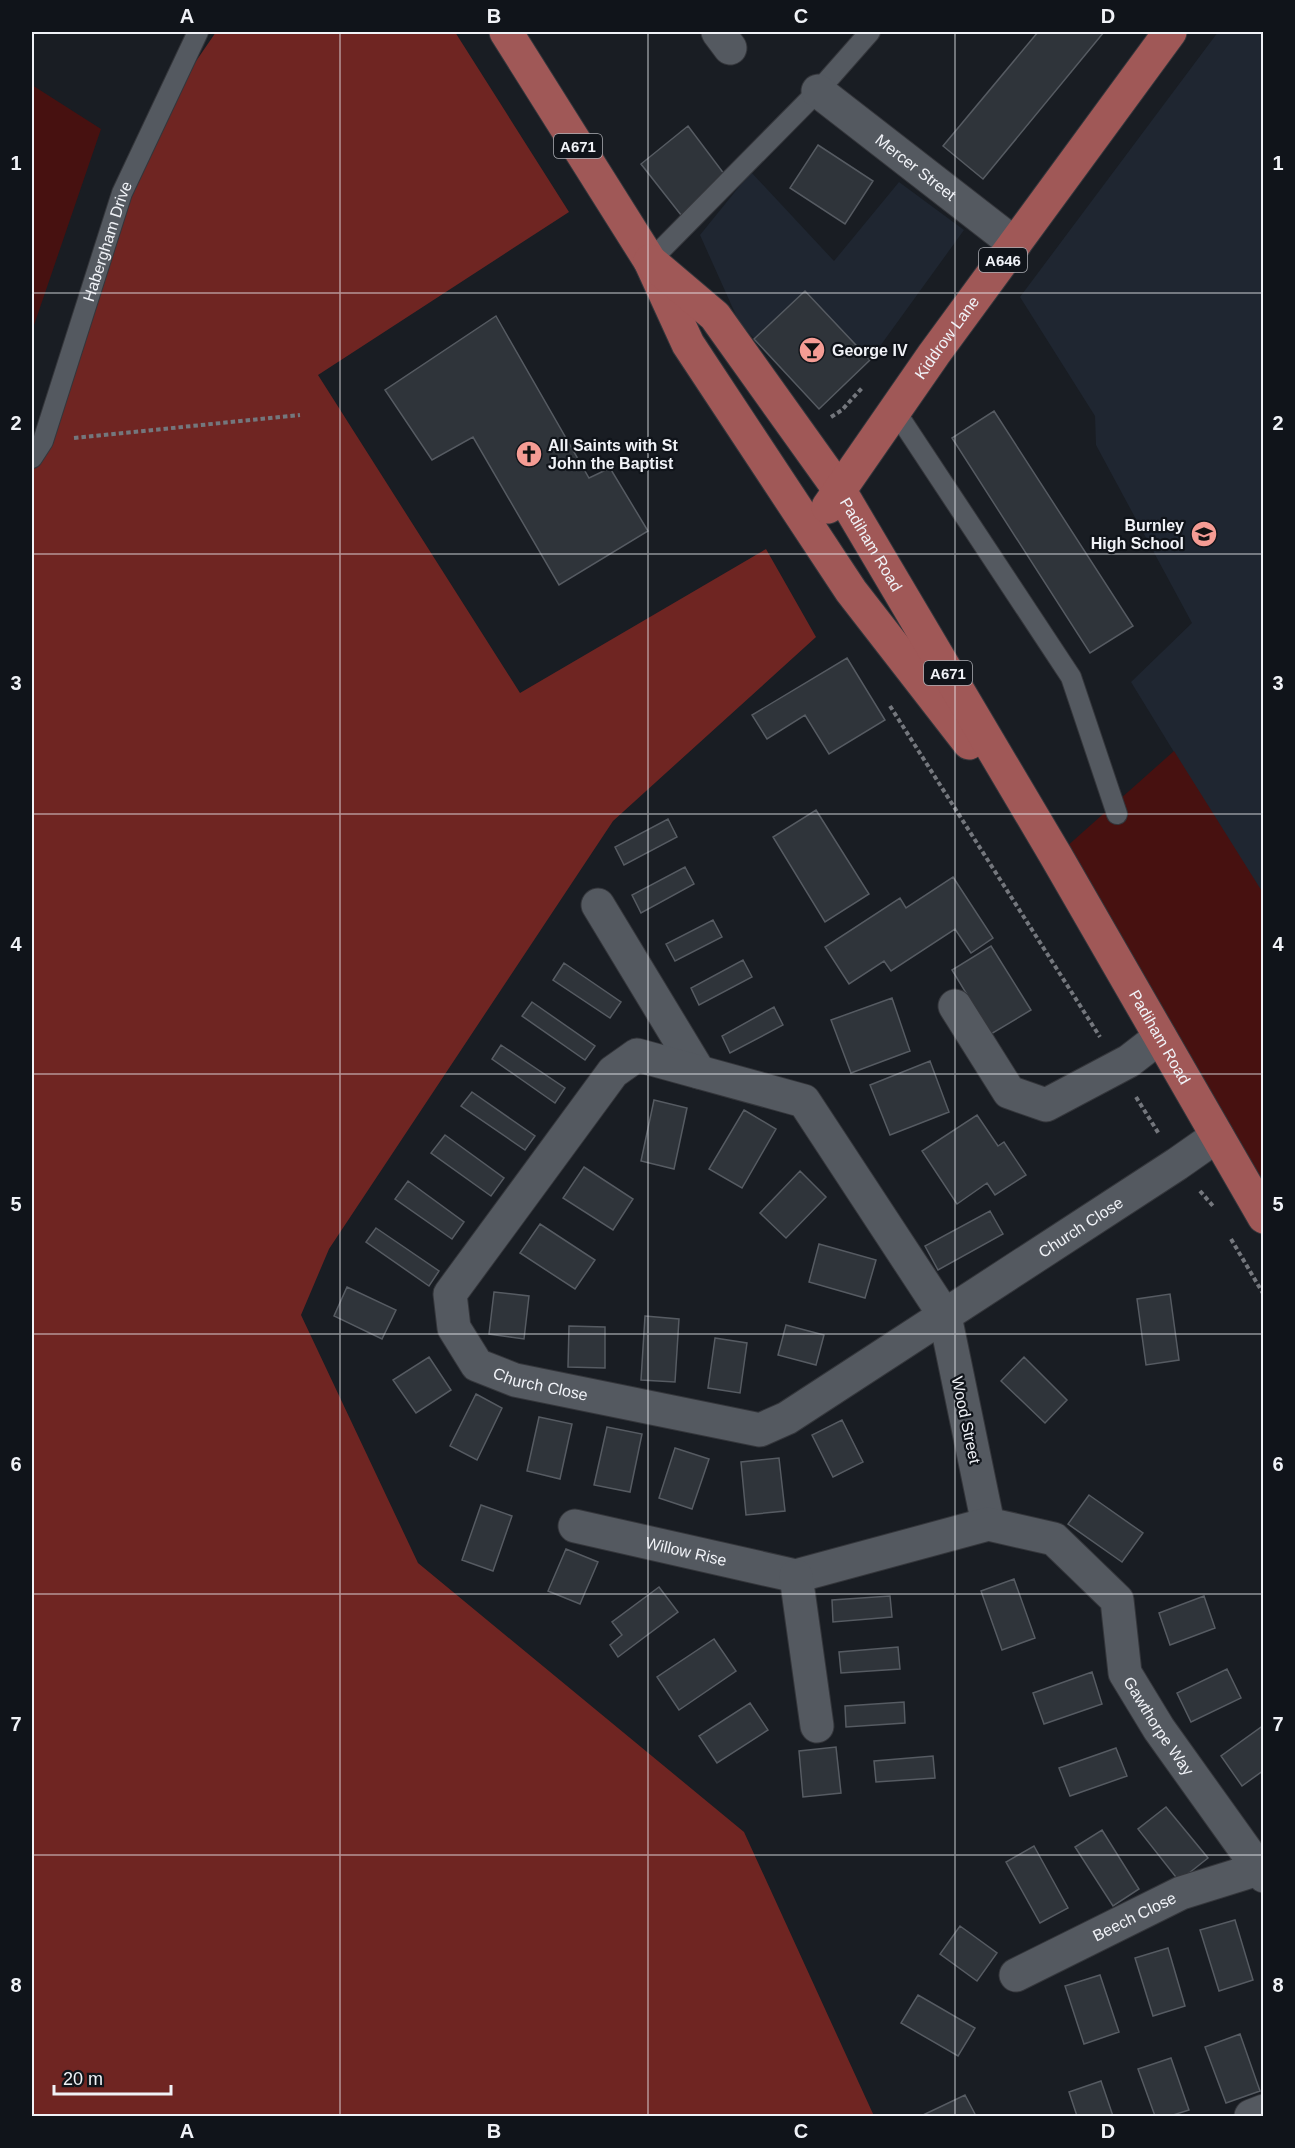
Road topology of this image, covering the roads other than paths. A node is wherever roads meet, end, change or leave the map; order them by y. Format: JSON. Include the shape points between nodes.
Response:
{"nodes":[{"id":1,"x":198,"y":32,"type":"edge"},
{"id":2,"x":506,"y":32,"type":"edge"},
{"id":3,"x":870,"y":32,"type":"edge"},
{"id":4,"x":1170,"y":32,"type":"edge"},
{"id":5,"x":818,"y":91,"type":"junction"},
{"id":6,"x":1015,"y":244,"type":"junction"},
{"id":7,"x":650,"y":261,"type":"junction"},
{"id":8,"x":896,"y":412,"type":"junction"},
{"id":9,"x":32,"y":458,"type":"edge"},
{"id":10,"x":840,"y":490,"type":"junction"},
{"id":11,"x":811,"y":531,"type":"junction"},
{"id":12,"x":1117,"y":814,"type":"dead end"},
{"id":13,"x":1056,"y":856,"type":"junction"},
{"id":14,"x":598,"y":905,"type":"dead end"},
{"id":15,"x":955,"y":1006,"type":"dead end"},
{"id":16,"x":1160,"y":1037,"type":"junction"},
{"id":17,"x":699,"y":1072,"type":"junction"},
{"id":18,"x":1217,"y":1136,"type":"junction"},
{"id":19,"x":1263,"y":1217,"type":"edge"},
{"id":20,"x":945,"y":1316,"type":"junction"},
{"id":21,"x":988,"y":1524,"type":"junction"},
{"id":22,"x":575,"y":1526,"type":"dead end"},
{"id":23,"x":796,"y":1576,"type":"junction"},
{"id":24,"x":817,"y":1726,"type":"dead end"},
{"id":25,"x":1261,"y":1873,"type":"edge"},
{"id":26,"x":1016,"y":1975,"type":"dead end"},
{"id":27,"x":1263,"y":2111,"type":"edge"},
{"id":28,"x":1251,"y":2116,"type":"edge"}],
"edges":[{"from":1,"to":9,"type":"lane","name":"Habergham Drive","via":[[122,193],[43,441]]},
{"from":2,"to":7,"type":"main road","name":"Padiham Road","number":"A671"},
{"from":3,"to":5,"type":"lane"},
{"from":4,"to":6,"type":"main road","name":"Kiddrow Lane","number":"A646"},
{"from":5,"to":6,"type":"street","name":"Mercer Street"},
{"from":5,"to":7,"type":"lane"},
{"from":6,"to":8,"type":"main road","name":"Kiddrow Lane","number":"A646"},
{"from":7,"to":10,"type":"main road","name":"Padiham Road","number":"A671","via":[[715,316]]},
{"from":7,"to":11,"type":"main road","name":"Padiham Road","number":"A671","via":[[688,344]]},
{"from":8,"to":10,"type":"main road","name":"Kiddrow Lane","number":"A646"},
{"from":8,"to":12,"type":"lane","via":[[1071,676]]},
{"from":10,"to":11,"type":"main road","name":"Kiddrow Lane","number":"A646"},
{"from":10,"to":13,"type":"main road","name":"Padiham Road","number":"A671"},
{"from":11,"to":13,"type":"main road","name":"Padiham Road","number":"A671","via":[[851,591]]},
{"from":13,"to":16,"type":"main road","name":"Padiham Road","number":"A671"},
{"from":14,"to":17,"type":"street"},
{"from":15,"to":16,"type":"street","via":[[1009,1092],[1046,1105],[1129,1061]]},
{"from":16,"to":18,"type":"main road","name":"Padiham Road","number":"A671"},
{"from":17,"to":20,"type":"street","name":"Church Close","via":[[804,1101]]},
{"from":17,"to":20,"type":"street","name":"Church Close","via":[[637,1055],[613,1072],[450,1294],[454,1328],[477,1365],[515,1380],[760,1430],[787,1418]]},
{"from":18,"to":19,"type":"main road","name":"Padiham Road","number":"A671"},
{"from":18,"to":20,"type":"street","name":"Church Close"},
{"from":20,"to":21,"type":"street","name":"Wood Street"},
{"from":21,"to":23,"type":"street","name":"Willow Rise"},
{"from":21,"to":25,"type":"street","name":"Gawthorpe Way","via":[[1054,1539],[1117,1600],[1125,1673],[1159,1729]]},
{"from":22,"to":23,"type":"street","name":"Willow Rise"},
{"from":23,"to":24,"type":"street"},
{"from":25,"to":26,"type":"street","name":"Beech Close","via":[[1181,1893]]},
{"from":27,"to":28,"type":"street"}]}
